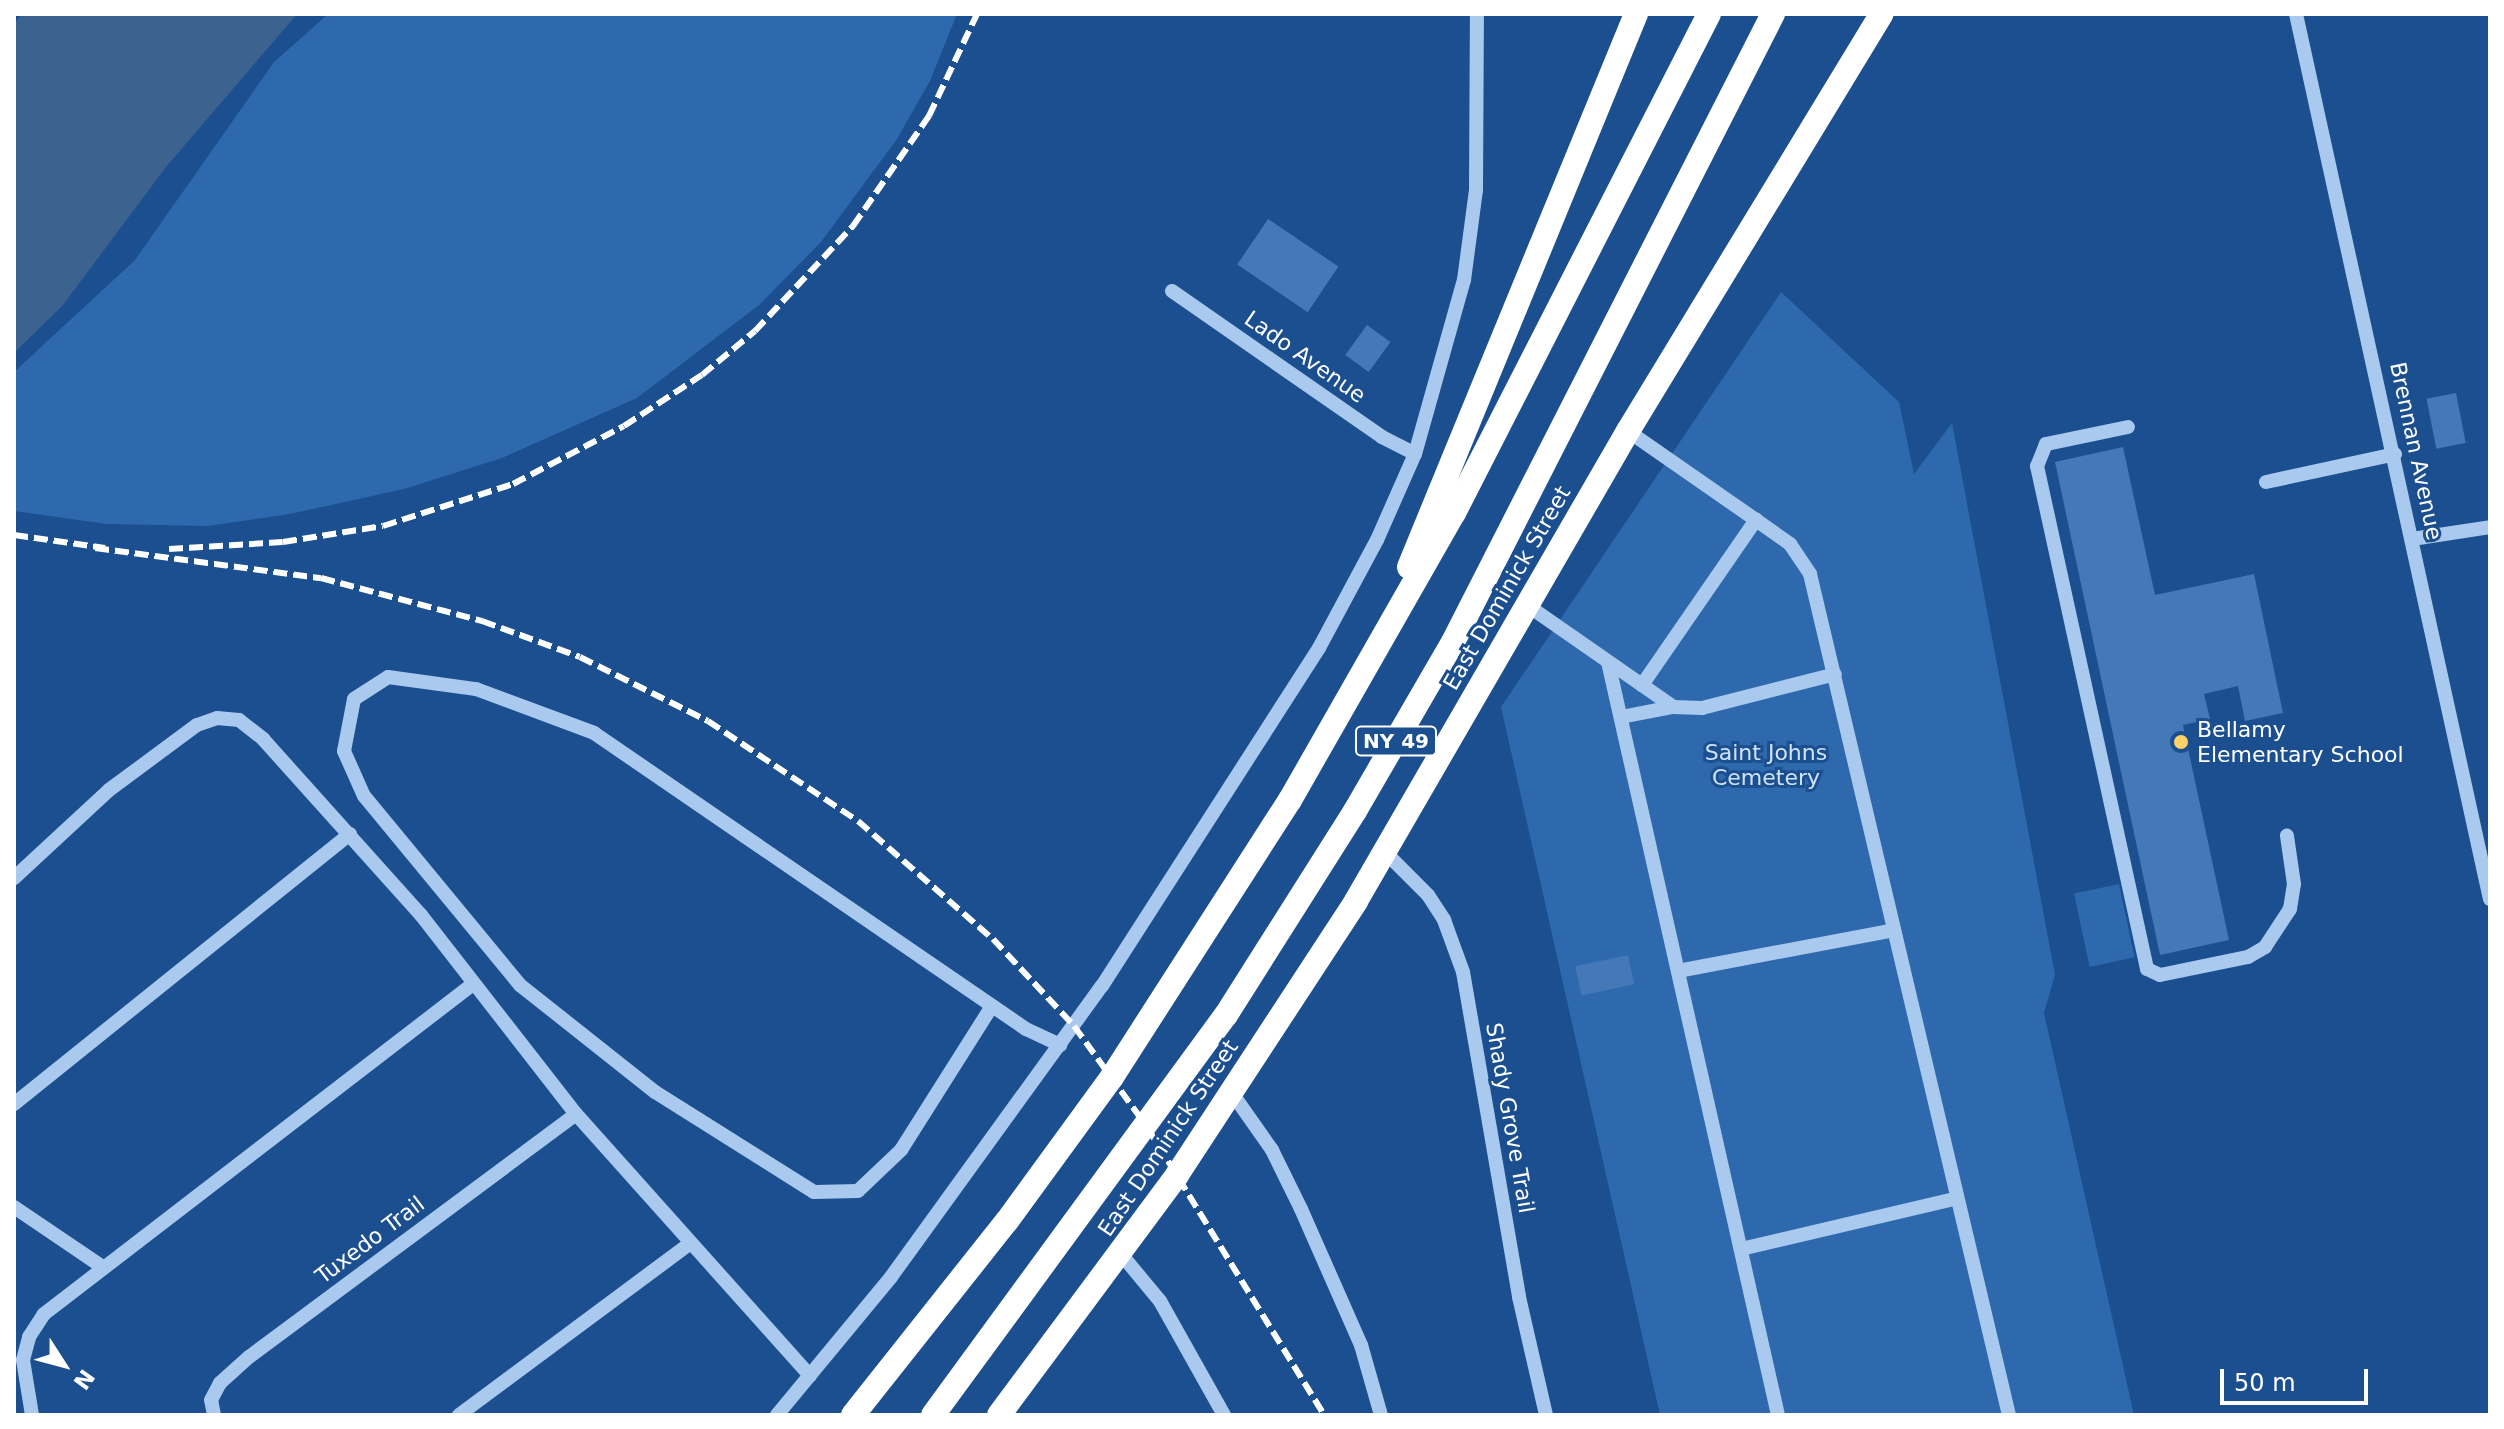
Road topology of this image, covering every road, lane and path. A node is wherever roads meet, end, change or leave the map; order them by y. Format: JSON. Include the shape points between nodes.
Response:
{"nodes":[{"id":1,"x":1477,"y":14,"type":"edge"},
{"id":2,"x":1636,"y":14,"type":"edge"},
{"id":3,"x":1709,"y":14,"type":"edge"},
{"id":4,"x":1773,"y":14,"type":"edge"},
{"id":5,"x":1882,"y":14,"type":"edge"},
{"id":6,"x":2296,"y":14,"type":"edge"},
{"id":7,"x":1172,"y":291,"type":"dead end"},
{"id":8,"x":2128,"y":427,"type":"dead end"},
{"id":9,"x":1628,"y":431,"type":"junction"},
{"id":10,"x":1415,"y":454,"type":"junction"},
{"id":11,"x":2395,"y":454,"type":"junction"},
{"id":12,"x":2266,"y":482,"type":"dead end"},
{"id":13,"x":1756,"y":520,"type":"junction"},
{"id":14,"x":2490,"y":527,"type":"edge"},
{"id":15,"x":2412,"y":539,"type":"junction"},
{"id":16,"x":1527,"y":605,"type":"junction"},
{"id":17,"x":1608,"y":662,"type":"junction"},
{"id":18,"x":1835,"y":674,"type":"junction"},
{"id":19,"x":1642,"y":685,"type":"junction"},
{"id":20,"x":1354,"y":695,"type":"junction"},
{"id":21,"x":1673,"y":707,"type":"junction"},
{"id":22,"x":1621,"y":717,"type":"junction"},
{"id":23,"x":350,"y":834,"type":"junction"},
{"id":24,"x":2287,"y":836,"type":"dead end"},
{"id":25,"x":1384,"y":851,"type":"junction"},
{"id":26,"x":14,"y":878,"type":"edge"},
{"id":27,"x":2490,"y":899,"type":"edge"},
{"id":28,"x":1894,"y":930,"type":"junction"},
{"id":29,"x":1678,"y":971,"type":"junction"},
{"id":30,"x":473,"y":984,"type":"junction"},
{"id":31,"x":992,"y":1006,"type":"junction"},
{"id":32,"x":1061,"y":1045,"type":"junction"},
{"id":33,"x":1232,"y":1093,"type":"junction"},
{"id":34,"x":14,"y":1104,"type":"edge"},
{"id":35,"x":576,"y":1114,"type":"junction"},
{"id":36,"x":1954,"y":1199,"type":"junction"},
{"id":37,"x":14,"y":1207,"type":"edge"},
{"id":38,"x":689,"y":1244,"type":"junction"},
{"id":39,"x":1741,"y":1249,"type":"junction"},
{"id":40,"x":1121,"y":1254,"type":"junction"},
{"id":41,"x":101,"y":1266,"type":"junction"},
{"id":42,"x":810,"y":1376,"type":"junction"},
{"id":43,"x":32,"y":1415,"type":"edge"},
{"id":44,"x":214,"y":1415,"type":"edge"},
{"id":45,"x":459,"y":1415,"type":"edge"},
{"id":46,"x":777,"y":1415,"type":"edge"},
{"id":47,"x":853,"y":1415,"type":"edge"},
{"id":48,"x":933,"y":1415,"type":"edge"},
{"id":49,"x":999,"y":1415,"type":"edge"},
{"id":50,"x":1224,"y":1415,"type":"edge"},
{"id":51,"x":1381,"y":1415,"type":"edge"},
{"id":52,"x":1546,"y":1415,"type":"edge"},
{"id":53,"x":1778,"y":1415,"type":"edge"},
{"id":54,"x":2009,"y":1415,"type":"edge"}],
"edges":[{"from":1,"to":10,"type":"street","via":[[1480,60],[1471,242],[1442,370]]},
{"from":2,"to":20,"type":"highway","via":[[1494,368]]},
{"from":3,"to":20,"type":"highway","number":"NY 49","via":[[1454,513]]},
{"from":4,"to":48,"type":"highway","number":"NY 49","via":[[1473,604],[1355,811],[1226,1015]]},
{"from":5,"to":9,"type":"highway","name":"East Dominick Street"},
{"from":6,"to":11,"type":"street","name":"Brennan Avenue"},
{"from":7,"to":10,"type":"street","name":"Lado Avenue","via":[[1382,437]]},
{"from":8,"to":24,"type":"street","via":[[2046,444],[2037,466],[2147,969],[2160,975],[2248,957],[2265,947],[2290,909],[2294,884]]},
{"from":9,"to":13,"type":"street"},
{"from":9,"to":16,"type":"highway","name":"East Dominick Street"},
{"from":10,"to":32,"type":"street","via":[[1377,540],[1319,648],[1196,847]]},
{"from":11,"to":12,"type":"street"},
{"from":11,"to":15,"type":"street","name":"Brennan Avenue"},
{"from":13,"to":18,"type":"street","via":[[1805,561]]},
{"from":13,"to":19,"type":"street"},
{"from":14,"to":15,"type":"street"},
{"from":15,"to":27,"type":"street","name":"Brennan Avenue"},
{"from":16,"to":17,"type":"street"},
{"from":16,"to":25,"type":"highway","name":"East Dominick Street"},
{"from":17,"to":19,"type":"street"},
{"from":17,"to":22,"type":"street"},
{"from":18,"to":21,"type":"street","via":[[1735,703]]},
{"from":18,"to":28,"type":"street"},
{"from":19,"to":21,"type":"street"},
{"from":20,"to":47,"type":"highway","number":"NY 49","via":[[1112,1077],[1007,1221]]},
{"from":21,"to":22,"type":"street"},
{"from":22,"to":29,"type":"street"},
{"from":23,"to":26,"type":"street","via":[[263,739],[239,720],[217,718],[197,725],[109,790]]},
{"from":23,"to":30,"type":"street"},
{"from":23,"to":34,"type":"street"},
{"from":25,"to":33,"type":"highway","name":"East Dominick Street"},
{"from":25,"to":52,"type":"street","name":"Shady Grove Trail","via":[[1428,895],[1444,920],[1463,972],[1519,1297]]},
{"from":28,"to":29,"type":"street"},
{"from":28,"to":36,"type":"street"},
{"from":29,"to":39,"type":"street"},
{"from":30,"to":35,"type":"street"},
{"from":30,"to":41,"type":"street"},
{"from":31,"to":31,"type":"street","via":[[594,733],[476,689],[388,677],[354,699],[344,751],[364,796],[520,985],[655,1092],[814,1192],[858,1191],[901,1150]]},
{"from":31,"to":32,"type":"street"},
{"from":32,"to":42,"type":"street","via":[[891,1277]]},
{"from":33,"to":40,"type":"highway","name":"East Dominick Street"},
{"from":33,"to":51,"type":"street","via":[[1272,1150],[1301,1209],[1361,1345]]},
{"from":35,"to":38,"type":"street"},
{"from":35,"to":44,"type":"street","name":"Tuxedo Trail","via":[[249,1357],[220,1383],[211,1400]]},
{"from":36,"to":39,"type":"street"},
{"from":36,"to":54,"type":"street"},
{"from":37,"to":41,"type":"street"},
{"from":38,"to":42,"type":"street"},
{"from":38,"to":45,"type":"street"},
{"from":39,"to":53,"type":"street"},
{"from":40,"to":49,"type":"highway","name":"East Dominick Street"},
{"from":40,"to":50,"type":"street","via":[[1160,1301]]},
{"from":41,"to":43,"type":"street","via":[[44,1314],[29,1337],[23,1360]]},
{"from":42,"to":46,"type":"street"}]}
